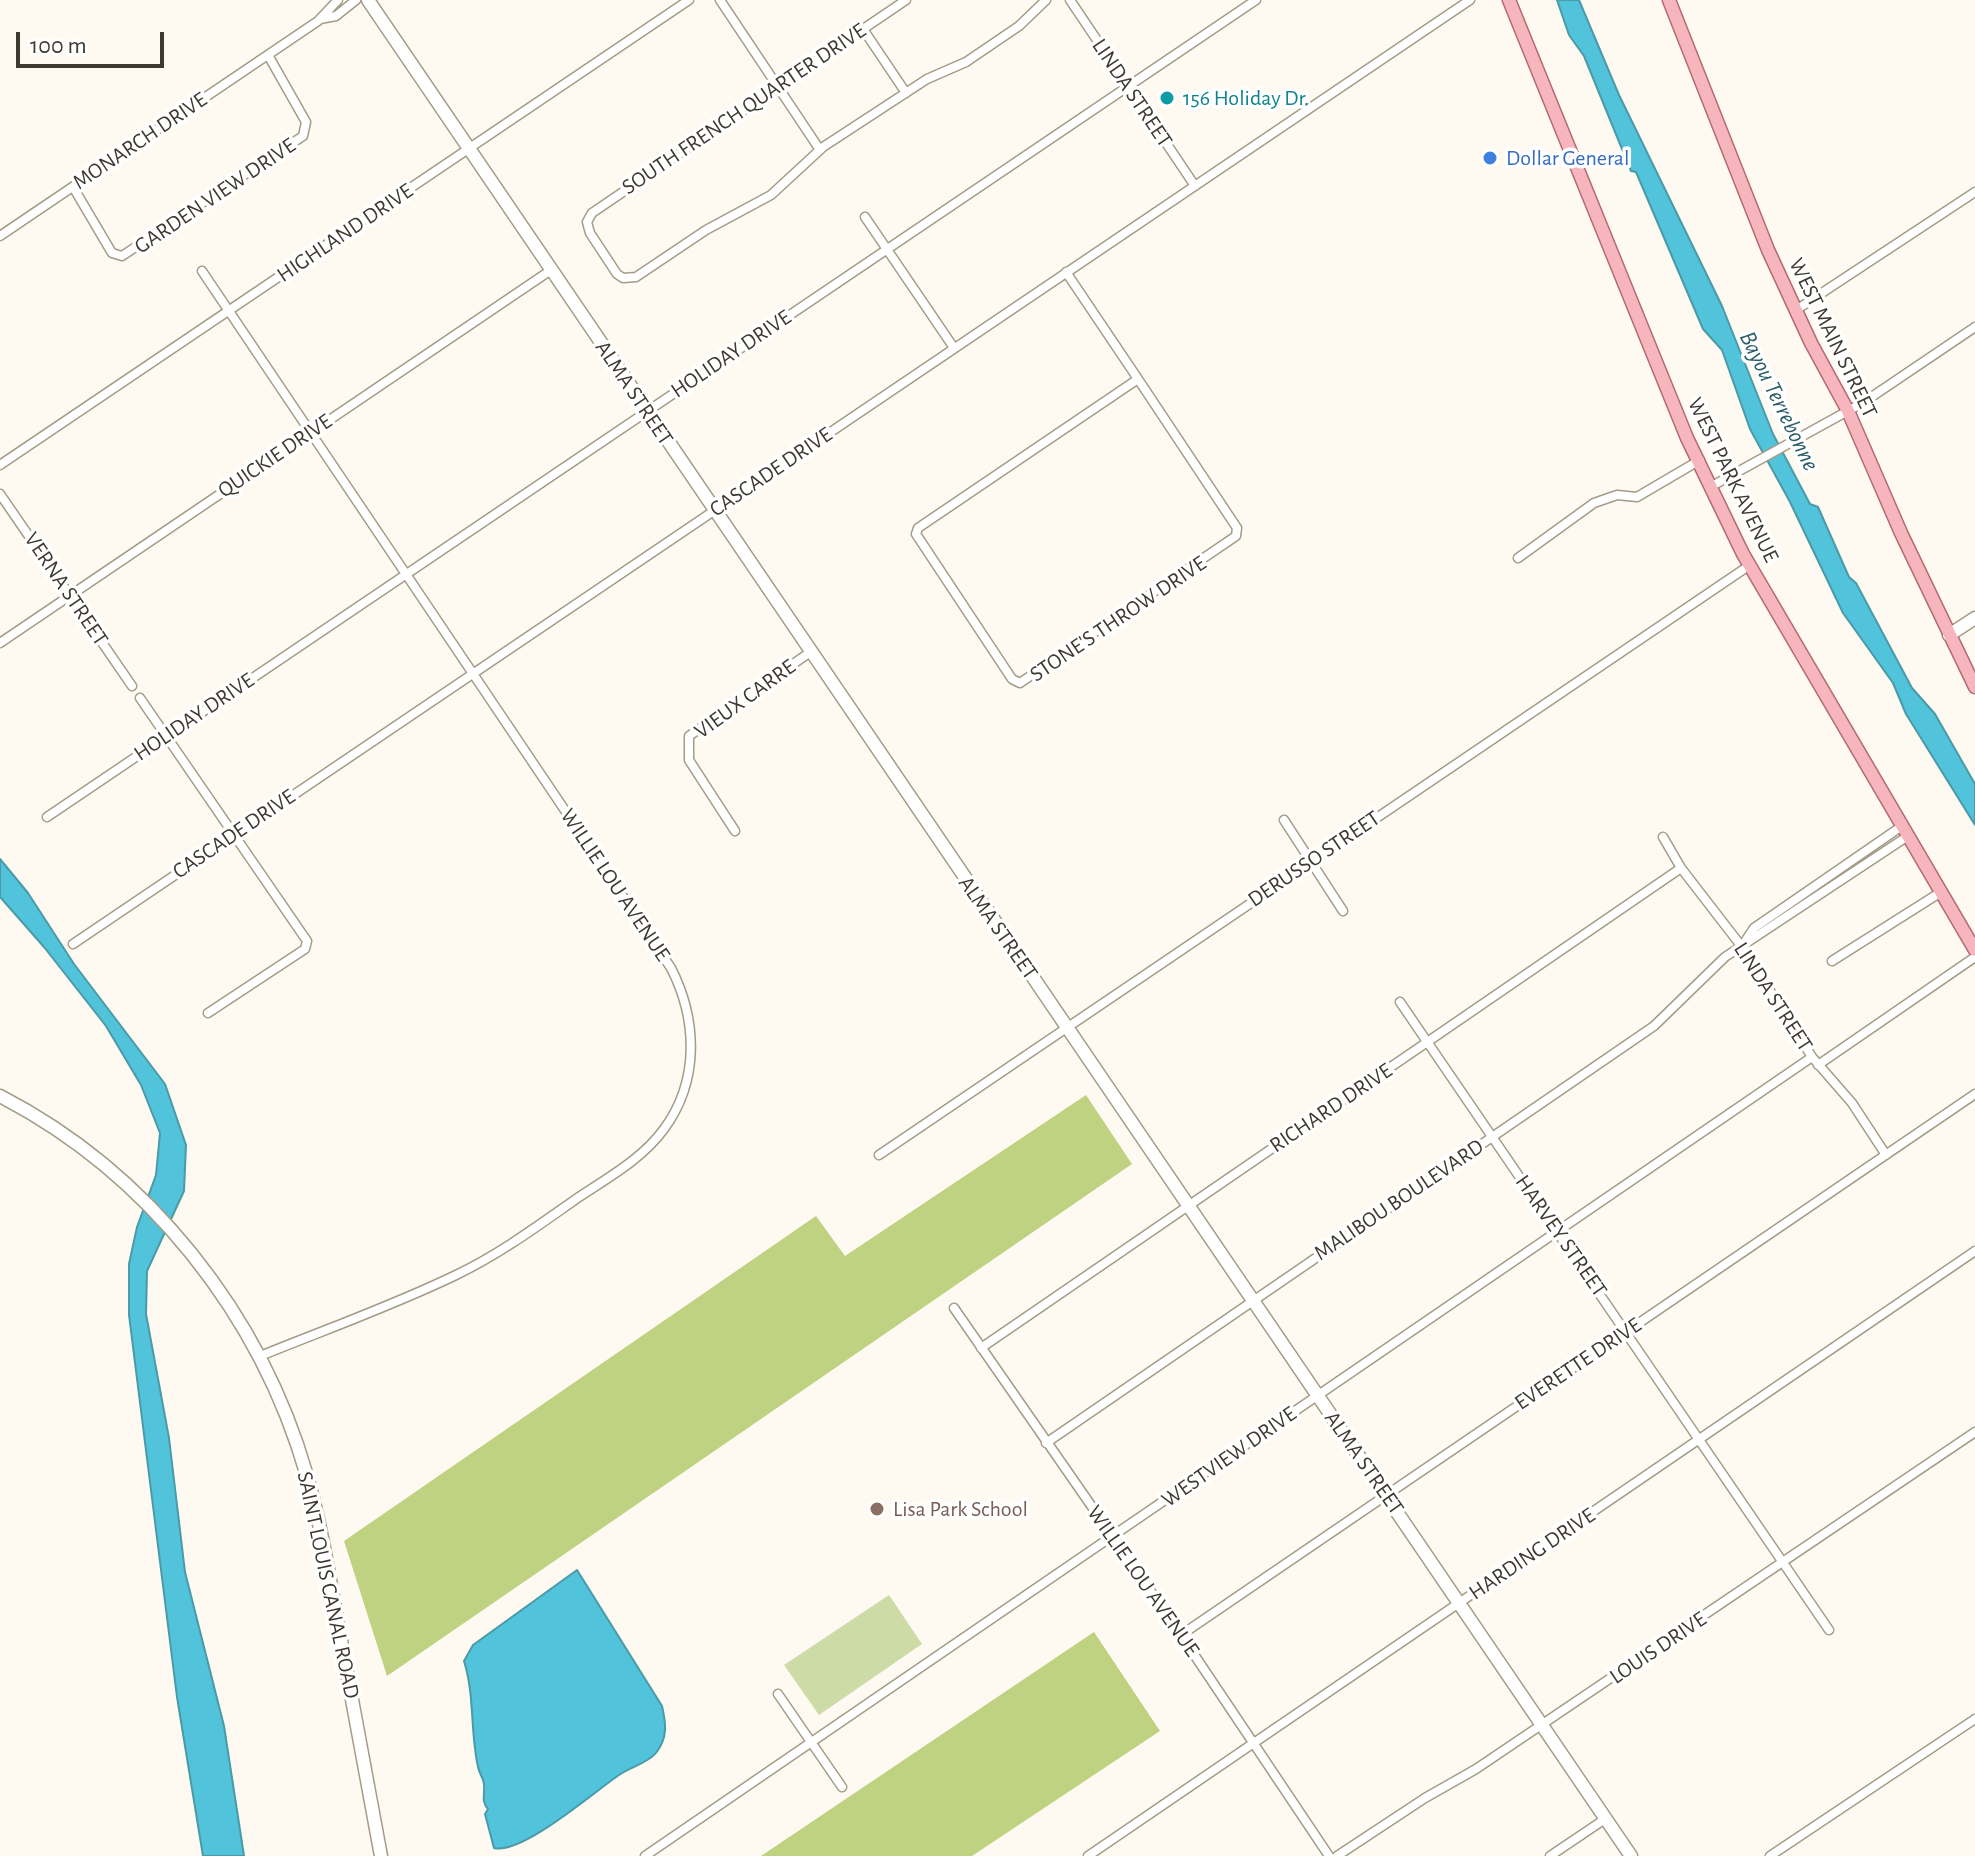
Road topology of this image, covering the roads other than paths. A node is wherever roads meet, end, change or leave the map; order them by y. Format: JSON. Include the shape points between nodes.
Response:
{"nodes":[{"id":1,"x":338,"y":0,"type":"edge"},
{"id":2,"x":356,"y":0,"type":"edge"},
{"id":3,"x":368,"y":0,"type":"edge"},
{"id":4,"x":689,"y":0,"type":"edge"},
{"id":5,"x":720,"y":0,"type":"edge"},
{"id":6,"x":906,"y":0,"type":"edge"},
{"id":7,"x":1046,"y":0,"type":"edge"},
{"id":8,"x":1070,"y":0,"type":"edge"},
{"id":9,"x":1256,"y":0,"type":"edge"},
{"id":10,"x":1470,"y":0,"type":"edge"},
{"id":11,"x":1509,"y":0,"type":"edge"},
{"id":12,"x":1669,"y":0,"type":"edge"},
{"id":13,"x":320,"y":19,"type":"junction"},
{"id":14,"x":863,"y":29,"type":"junction"},
{"id":15,"x":268,"y":55,"type":"junction"},
{"id":16,"x":1128,"y":86,"type":"junction"},
{"id":17,"x":777,"y":87,"type":"junction"},
{"id":18,"x":906,"y":93,"type":"junction"},
{"id":19,"x":468,"y":149,"type":"junction"},
{"id":20,"x":820,"y":150,"type":"junction"},
{"id":21,"x":1195,"y":186,"type":"junction"},
{"id":22,"x":73,"y":187,"type":"junction"},
{"id":23,"x":1975,"y":192,"type":"edge"},
{"id":24,"x":865,"y":217,"type":"dead end"},
{"id":25,"x":0,"y":236,"type":"edge"},
{"id":26,"x":887,"y":249,"type":"junction"},
{"id":27,"x":551,"y":270,"type":"junction"},
{"id":28,"x":202,"y":271,"type":"dead end"},
{"id":29,"x":1066,"y":272,"type":"junction"},
{"id":30,"x":1796,"y":310,"type":"junction"},
{"id":31,"x":229,"y":311,"type":"junction"},
{"id":32,"x":1975,"y":327,"type":"edge"},
{"id":33,"x":954,"y":348,"type":"junction"},
{"id":34,"x":1138,"y":379,"type":"junction"},
{"id":35,"x":646,"y":411,"type":"junction"},
{"id":36,"x":1848,"y":411,"type":"junction"},
{"id":37,"x":309,"y":433,"type":"junction"},
{"id":38,"x":1700,"y":459,"type":"junction"},
{"id":39,"x":0,"y":465,"type":"edge"},
{"id":40,"x":1712,"y":486,"type":"junction"},
{"id":41,"x":0,"y":494,"type":"edge"},
{"id":42,"x":713,"y":511,"type":"junction"},
{"id":43,"x":1518,"y":558,"type":"dead end"},
{"id":44,"x":1750,"y":565,"type":"junction"},
{"id":45,"x":405,"y":574,"type":"junction"},
{"id":46,"x":71,"y":594,"type":"junction"},
{"id":47,"x":1975,"y":618,"type":"edge"},
{"id":48,"x":1949,"y":635,"type":"junction"},
{"id":49,"x":0,"y":643,"type":"edge"},
{"id":50,"x":809,"y":653,"type":"junction"},
{"id":51,"x":472,"y":673,"type":"junction"},
{"id":52,"x":132,"y":686,"type":"dead end"},
{"id":53,"x":1975,"y":687,"type":"edge"},
{"id":54,"x":140,"y":698,"type":"dead end"},
{"id":55,"x":165,"y":736,"type":"junction"},
{"id":56,"x":47,"y":817,"type":"dead end"},
{"id":57,"x":1284,"y":820,"type":"dead end"},
{"id":58,"x":735,"y":831,"type":"dead end"},
{"id":59,"x":1905,"y":831,"type":"junction"},
{"id":60,"x":233,"y":835,"type":"junction"},
{"id":61,"x":1663,"y":837,"type":"dead end"},
{"id":62,"x":1311,"y":861,"type":"junction"},
{"id":63,"x":1681,"y":868,"type":"junction"},
{"id":64,"x":1941,"y":892,"type":"junction"},
{"id":65,"x":1343,"y":911,"type":"dead end"},
{"id":66,"x":73,"y":944,"type":"dead end"},
{"id":67,"x":1742,"y":947,"type":"junction"},
{"id":68,"x":1975,"y":950,"type":"edge"},
{"id":69,"x":1975,"y":957,"type":"edge"},
{"id":70,"x":1832,"y":961,"type":"dead end"},
{"id":71,"x":1400,"y":1002,"type":"dead end"},
{"id":72,"x":208,"y":1013,"type":"dead end"},
{"id":73,"x":1066,"y":1027,"type":"junction"},
{"id":74,"x":1428,"y":1041,"type":"junction"},
{"id":75,"x":1815,"y":1061,"type":"junction"},
{"id":76,"x":1975,"y":1094,"type":"edge"},
{"id":77,"x":0,"y":1096,"type":"edge"},
{"id":78,"x":1492,"y":1137,"type":"junction"},
{"id":79,"x":879,"y":1155,"type":"dead end"},
{"id":80,"x":1886,"y":1155,"type":"junction"},
{"id":81,"x":1188,"y":1206,"type":"junction"},
{"id":82,"x":1558,"y":1232,"type":"junction"},
{"id":83,"x":1975,"y":1251,"type":"edge"},
{"id":84,"x":1253,"y":1301,"type":"junction"},
{"id":85,"x":954,"y":1308,"type":"dead end"},
{"id":86,"x":1627,"y":1331,"type":"junction"},
{"id":87,"x":981,"y":1348,"type":"junction"},
{"id":88,"x":258,"y":1357,"type":"junction"},
{"id":89,"x":1317,"y":1396,"type":"junction"},
{"id":90,"x":1975,"y":1432,"type":"edge"},
{"id":91,"x":1700,"y":1439,"type":"junction"},
{"id":92,"x":1046,"y":1443,"type":"junction"},
{"id":93,"x":1387,"y":1495,"type":"junction"},
{"id":94,"x":1112,"y":1537,"type":"junction"},
{"id":95,"x":1784,"y":1563,"type":"junction"},
{"id":96,"x":1460,"y":1603,"type":"junction"},
{"id":97,"x":1829,"y":1630,"type":"dead end"},
{"id":98,"x":1181,"y":1635,"type":"junction"},
{"id":99,"x":778,"y":1694,"type":"dead end"},
{"id":100,"x":1975,"y":1719,"type":"edge"},
{"id":101,"x":1542,"y":1725,"type":"junction"},
{"id":102,"x":811,"y":1743,"type":"junction"},
{"id":103,"x":1252,"y":1744,"type":"junction"},
{"id":104,"x":842,"y":1787,"type":"dead end"},
{"id":105,"x":1605,"y":1819,"type":"junction"},
{"id":106,"x":381,"y":1856,"type":"edge"},
{"id":107,"x":645,"y":1856,"type":"edge"},
{"id":108,"x":1088,"y":1856,"type":"edge"},
{"id":109,"x":1329,"y":1856,"type":"edge"},
{"id":110,"x":1337,"y":1856,"type":"edge"},
{"id":111,"x":1550,"y":1856,"type":"edge"},
{"id":112,"x":1631,"y":1856,"type":"edge"},
{"id":113,"x":1770,"y":1856,"type":"edge"}],
"edges":[{"from":1,"to":13,"type":"street","name":"MONARCH DRIVE"},
{"from":2,"to":13,"type":"street","name":"MONARCH DRIVE","via":[[336,16]]},
{"from":3,"to":19,"type":"street","name":"ALMA STREET"},
{"from":4,"to":19,"type":"street","name":"HIGHLAND DRIVE"},
{"from":5,"to":17,"type":"street"},
{"from":6,"to":14,"type":"street","name":"SOUTH FRENCH QUARTER DRIVE"},
{"from":7,"to":18,"type":"street","via":[[1019,26],[966,62]]},
{"from":8,"to":16,"type":"street","name":"LINDA STREET"},
{"from":9,"to":16,"type":"street","name":"HOLIDAY DRIVE"},
{"from":10,"to":21,"type":"street","name":"CASCADE DRIVE"},
{"from":11,"to":38,"type":"main road","name":"WEST PARK AVENUE"},
{"from":12,"to":30,"type":"main road","name":"WEST MAIN STREET"},
{"from":13,"to":15,"type":"street","name":"MONARCH DRIVE"},
{"from":14,"to":17,"type":"street","name":"SOUTH FRENCH QUARTER DRIVE"},
{"from":14,"to":18,"type":"street"},
{"from":15,"to":22,"type":"street","name":"MONARCH DRIVE"},
{"from":15,"to":22,"type":"street","name":"GARDEN VIEW DRIVE","via":[[306,122],[303,136],[122,256],[112,253]]},
{"from":16,"to":21,"type":"street","name":"LINDA STREET"},
{"from":16,"to":26,"type":"street","name":"HOLIDAY DRIVE"},
{"from":17,"to":20,"type":"street"},
{"from":17,"to":20,"type":"street","name":"SOUTH FRENCH QUARTER DRIVE","via":[[592,213],[587,222],[590,233],[623,278],[636,277],[771,195]]},
{"from":18,"to":20,"type":"street"},
{"from":19,"to":27,"type":"street","name":"ALMA STREET"},
{"from":19,"to":31,"type":"street","name":"HIGHLAND DRIVE"},
{"from":21,"to":29,"type":"street","name":"CASCADE DRIVE"},
{"from":22,"to":25,"type":"street","name":"MONARCH DRIVE"},
{"from":23,"to":30,"type":"street"},
{"from":24,"to":26,"type":"street"},
{"from":26,"to":33,"type":"street"},
{"from":26,"to":35,"type":"street","name":"HOLIDAY DRIVE"},
{"from":27,"to":35,"type":"street","name":"ALMA STREET"},
{"from":27,"to":37,"type":"street","name":"QUICKIE DRIVE"},
{"from":28,"to":31,"type":"street","name":"WILLIE LOU AVENUE"},
{"from":29,"to":33,"type":"street","name":"CASCADE DRIVE"},
{"from":29,"to":34,"type":"street","name":"STONE'S THROW DRIVE"},
{"from":30,"to":36,"type":"main road","name":"WEST MAIN STREET"},
{"from":31,"to":37,"type":"street","name":"WILLIE LOU AVENUE"},
{"from":31,"to":39,"type":"street","name":"HIGHLAND DRIVE"},
{"from":32,"to":36,"type":"street"},
{"from":33,"to":42,"type":"street","name":"CASCADE DRIVE"},
{"from":34,"to":34,"type":"street","name":"STONE'S THROW DRIVE","via":[[1237,528],[1236,536],[1020,683],[1012,679],[916,534],[918,528]]},
{"from":35,"to":42,"type":"street","name":"ALMA STREET"},
{"from":35,"to":45,"type":"street","name":"HOLIDAY DRIVE"},
{"from":36,"to":40,"type":"street"},
{"from":36,"to":48,"type":"main road","name":"WEST MAIN STREET"},
{"from":37,"to":45,"type":"street","name":"WILLIE LOU AVENUE"},
{"from":37,"to":46,"type":"street","name":"QUICKIE DRIVE"},
{"from":38,"to":40,"type":"main road","name":"WEST PARK AVENUE"},
{"from":38,"to":43,"type":"street","via":[[1637,497],[1617,495],[1594,503]]},
{"from":40,"to":44,"type":"main road","name":"WEST PARK AVENUE"},
{"from":41,"to":46,"type":"street","name":"VERNA STREET"},
{"from":42,"to":50,"type":"street","name":"ALMA STREET"},
{"from":42,"to":51,"type":"street","name":"CASCADE DRIVE"},
{"from":44,"to":59,"type":"main road","name":"WEST PARK AVENUE"},
{"from":44,"to":62,"type":"street","name":"DERUSSO STREET"},
{"from":45,"to":51,"type":"street","name":"WILLIE LOU AVENUE"},
{"from":45,"to":55,"type":"street","name":"HOLIDAY DRIVE"},
{"from":46,"to":49,"type":"street","name":"QUICKIE DRIVE"},
{"from":46,"to":52,"type":"street","name":"VERNA STREET"},
{"from":47,"to":48,"type":"street"},
{"from":48,"to":53,"type":"main road","name":"WEST MAIN STREET"},
{"from":50,"to":58,"type":"street","name":"VIEUX CARRE","via":[[689,736],[689,760]]},
{"from":50,"to":73,"type":"street","name":"ALMA STREET"},
{"from":51,"to":60,"type":"street","name":"CASCADE DRIVE"},
{"from":51,"to":88,"type":"street","name":"WILLIE LOU AVENUE","via":[[671,968],[690,1026],[683,1094],[665,1127],[640,1156],[513,1242],[456,1275]]},
{"from":54,"to":55,"type":"street"},
{"from":55,"to":56,"type":"street","name":"HOLIDAY DRIVE"},
{"from":55,"to":60,"type":"street"},
{"from":57,"to":62,"type":"street"},
{"from":59,"to":64,"type":"main road","name":"WEST PARK AVENUE"},
{"from":59,"to":67,"type":"street","name":"MALIBOU BOULEVARD","via":[[1754,928]]},
{"from":60,"to":66,"type":"street","name":"CASCADE DRIVE"},
{"from":60,"to":72,"type":"street","via":[[307,945]]},
{"from":61,"to":63,"type":"street","name":"LINDA STREET"},
{"from":62,"to":65,"type":"street"},
{"from":62,"to":73,"type":"street","name":"DERUSSO STREET"},
{"from":63,"to":67,"type":"street","name":"LINDA STREET"},
{"from":63,"to":74,"type":"street","name":"RICHARD DRIVE"},
{"from":64,"to":68,"type":"main road","name":"WEST PARK AVENUE"},
{"from":64,"to":70,"type":"street"},
{"from":67,"to":75,"type":"street","name":"LINDA STREET"},
{"from":67,"to":78,"type":"street","name":"MALIBOU BOULEVARD","via":[[1654,1026]]},
{"from":69,"to":75,"type":"street","name":"WESTVIEW DRIVE"},
{"from":71,"to":74,"type":"street","name":"HARVEY STREET"},
{"from":73,"to":79,"type":"street","name":"DERUSSO STREET"},
{"from":73,"to":81,"type":"street","name":"ALMA STREET"},
{"from":74,"to":78,"type":"street","name":"HARVEY STREET"},
{"from":74,"to":81,"type":"street","name":"RICHARD DRIVE"},
{"from":75,"to":80,"type":"street","name":"LINDA STREET","via":[[1846,1094]]},
{"from":75,"to":82,"type":"street","name":"WESTVIEW DRIVE"},
{"from":76,"to":80,"type":"street","name":"EVERETTE DRIVE"},
{"from":77,"to":88,"type":"street","name":"SAINT LOUIS CANAL ROAD","via":[[49,1124],[139,1194],[220,1293]]},
{"from":78,"to":82,"type":"street","name":"HARVEY STREET"},
{"from":78,"to":84,"type":"street","name":"MALIBOU BOULEVARD"},
{"from":80,"to":86,"type":"street","name":"EVERETTE DRIVE"},
{"from":81,"to":84,"type":"street","name":"ALMA STREET"},
{"from":81,"to":87,"type":"street","name":"RICHARD DRIVE"},
{"from":82,"to":86,"type":"street","name":"HARVEY STREET"},
{"from":82,"to":89,"type":"street","name":"WESTVIEW DRIVE"},
{"from":83,"to":91,"type":"street","name":"HARDING DRIVE"},
{"from":84,"to":89,"type":"street","name":"ALMA STREET"},
{"from":84,"to":92,"type":"street","name":"MALIBOU BOULEVARD"},
{"from":85,"to":87,"type":"street","name":"WILLIE LOU AVENUE"},
{"from":86,"to":91,"type":"street","name":"HARVEY STREET"},
{"from":86,"to":93,"type":"street","name":"EVERETTE DRIVE"},
{"from":87,"to":92,"type":"street","name":"WILLIE LOU AVENUE"},
{"from":88,"to":106,"type":"street","name":"SAINT LOUIS CANAL ROAD","via":[[289,1424],[318,1519]]},
{"from":89,"to":93,"type":"street","name":"ALMA STREET"},
{"from":89,"to":94,"type":"street","name":"WESTVIEW DRIVE"},
{"from":90,"to":95,"type":"street","name":"LOUIS DRIVE"},
{"from":91,"to":95,"type":"street","name":"HARVEY STREET"},
{"from":91,"to":96,"type":"street","name":"HARDING DRIVE"},
{"from":92,"to":94,"type":"street","name":"WILLIE LOU AVENUE"},
{"from":93,"to":96,"type":"street","name":"ALMA STREET"},
{"from":93,"to":98,"type":"street","name":"EVERETTE DRIVE"},
{"from":94,"to":98,"type":"street","name":"WILLIE LOU AVENUE"},
{"from":94,"to":102,"type":"street","name":"WESTVIEW DRIVE"},
{"from":95,"to":97,"type":"street","name":"HARVEY STREET"},
{"from":95,"to":101,"type":"street","name":"LOUIS DRIVE"},
{"from":96,"to":101,"type":"street","name":"ALMA STREET"},
{"from":96,"to":103,"type":"street","name":"HARDING DRIVE"},
{"from":98,"to":103,"type":"street","name":"WILLIE LOU AVENUE"},
{"from":99,"to":102,"type":"street"},
{"from":100,"to":113,"type":"street"},
{"from":101,"to":105,"type":"street","name":"ALMA STREET"},
{"from":101,"to":110,"type":"street","name":"LOUIS DRIVE"},
{"from":102,"to":104,"type":"street"},
{"from":102,"to":107,"type":"street","name":"WESTVIEW DRIVE"},
{"from":103,"to":108,"type":"street","name":"HARDING DRIVE"},
{"from":103,"to":109,"type":"street","name":"WILLIE LOU AVENUE"},
{"from":105,"to":111,"type":"street"},
{"from":105,"to":112,"type":"street","name":"ALMA STREET"}]}
